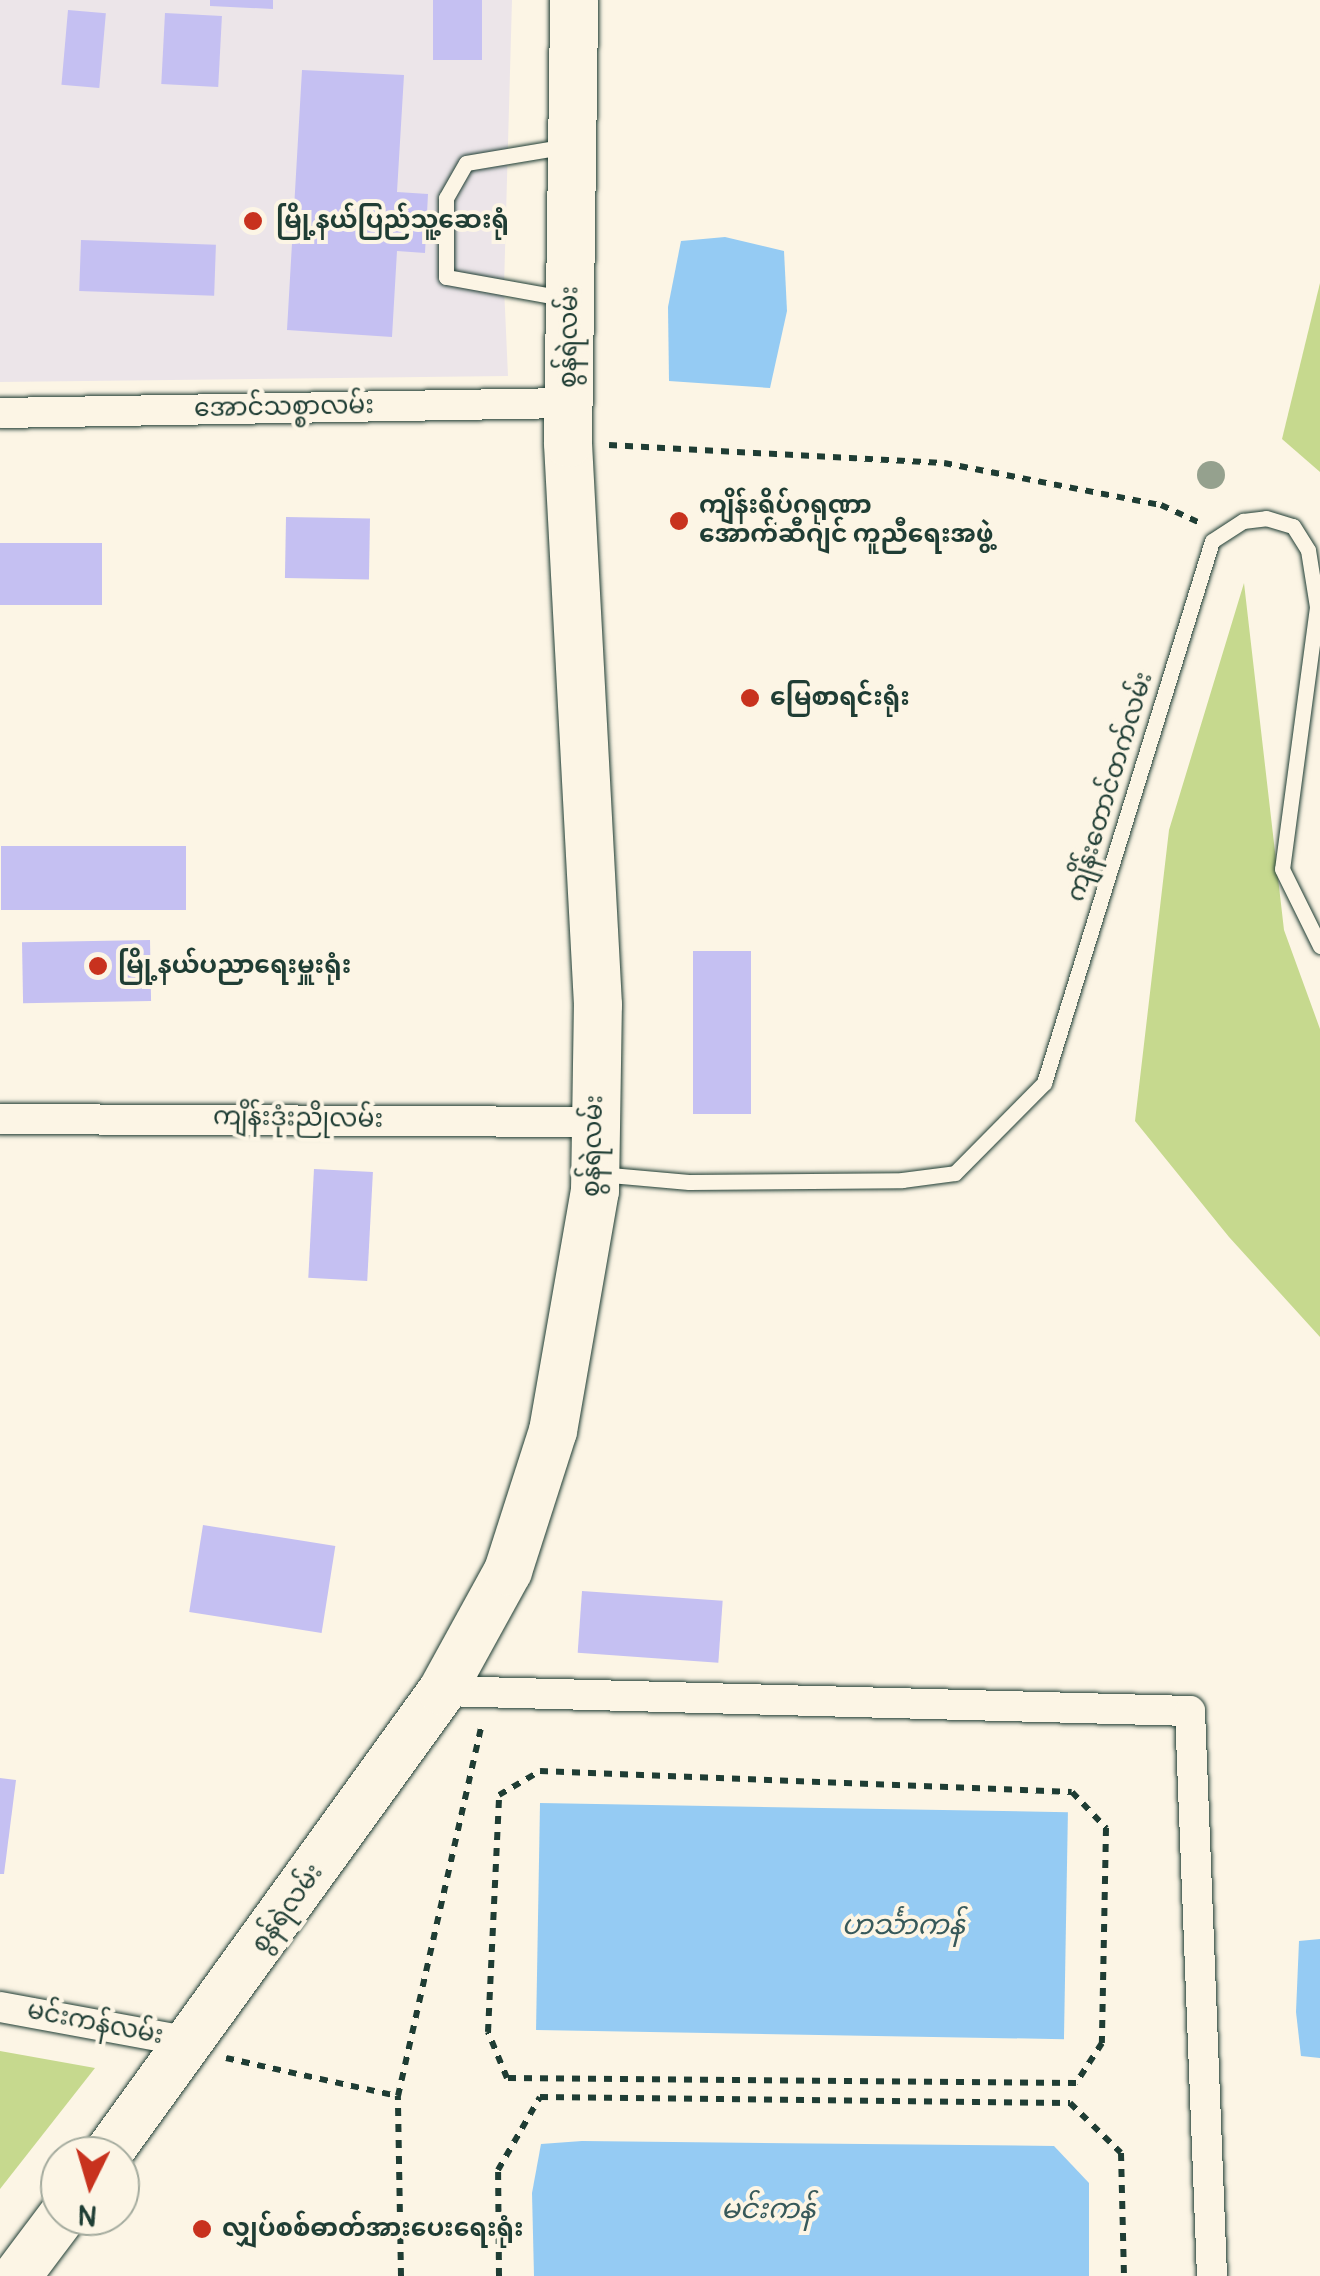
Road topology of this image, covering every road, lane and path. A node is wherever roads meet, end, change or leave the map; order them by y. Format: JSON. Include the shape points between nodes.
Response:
{"nodes":[{"id":1,"x":574,"y":0,"type":"edge"},
{"id":2,"x":572,"y":145,"type":"junction"},
{"id":3,"x":570,"y":300,"type":"junction"},
{"id":4,"x":0,"y":412,"type":"edge"},
{"id":5,"x":568,"y":423,"type":"junction"},
{"id":6,"x":1222,"y":533,"type":"junction"},
{"id":7,"x":1320,"y":946,"type":"edge"},
{"id":8,"x":0,"y":1119,"type":"edge"},
{"id":9,"x":596,"y":1122,"type":"junction"},
{"id":10,"x":595,"y":1173,"type":"junction"},
{"id":11,"x":442,"y":1692,"type":"junction"},
{"id":12,"x":489,"y":1694,"type":"junction"},
{"id":13,"x":0,"y":2007,"type":"edge"},
{"id":14,"x":188,"y":2045,"type":"junction"},
{"id":15,"x":507,"y":2078,"type":"joint"},
{"id":16,"x":398,"y":2096,"type":"junction"},
{"id":17,"x":121,"y":2136,"type":"edge"},
{"id":18,"x":47,"y":2236,"type":"edge"},
{"id":19,"x":18,"y":2276,"type":"edge"},
{"id":20,"x":401,"y":2276,"type":"edge"},
{"id":21,"x":498,"y":2276,"type":"edge"},
{"id":22,"x":1124,"y":2276,"type":"edge"},
{"id":23,"x":1212,"y":2276,"type":"edge"}],
"edges":[{"from":1,"to":2,"type":"main road","name":"စွန်ရဲလမ်း"},
{"from":2,"to":3,"type":"main road","name":"စွန်ရဲလမ်း"},
{"from":2,"to":3,"type":"lane","via":[[466,163],[446,198],[446,277]]},
{"from":3,"to":5,"type":"main road","name":"စွန်ရဲလမ်း"},
{"from":4,"to":5,"type":"street","name":"အောင်သစ္စာလမ်း"},
{"from":5,"to":6,"type":"path","via":[[944,463],[1161,505]]},
{"from":5,"to":9,"type":"main road","name":"စွန်ရဲလမ်း","via":[[597,986]]},
{"from":6,"to":7,"type":"lane","via":[[1266,518],[1293,526],[1308,550],[1317,607],[1282,869]]},
{"from":6,"to":10,"type":"lane","name":"ကျိန်းတောင်တက်လမ်း","via":[[1212,541],[1044,1083],[955,1173],[902,1180],[706,1182]]},
{"from":8,"to":9,"type":"street","name":"ကျိန်းဒုံးညိုလမ်း"},
{"from":9,"to":10,"type":"main road","name":"စွန်ရဲလမ်း"},
{"from":10,"to":11,"type":"main road","name":"စွန်ရဲလမ်း","via":[[553,1431],[508,1572]]},
{"from":11,"to":12,"type":"street"},
{"from":11,"to":14,"type":"main road","name":"စွန်ရဲလမ်း"},
{"from":12,"to":16,"type":"path"},
{"from":12,"to":23,"type":"street","via":[[1190,1711]]},
{"from":13,"to":14,"type":"street","name":"မင်းကန်လမ်း"},
{"from":14,"to":16,"type":"path"},
{"from":14,"to":17,"type":"main road","name":"စွန်ရဲလမ်း"},
{"from":15,"to":15,"type":"path","via":[[1076,2084],[1102,2042],[1106,1828],[1072,1792],[540,1771],[499,1795],[488,2032]]},
{"from":16,"to":20,"type":"path"},
{"from":18,"to":19,"type":"main road"},
{"from":21,"to":22,"type":"path","via":[[498,2170],[540,2097],[560,2097],[1070,2103],[1121,2153]]}]}
